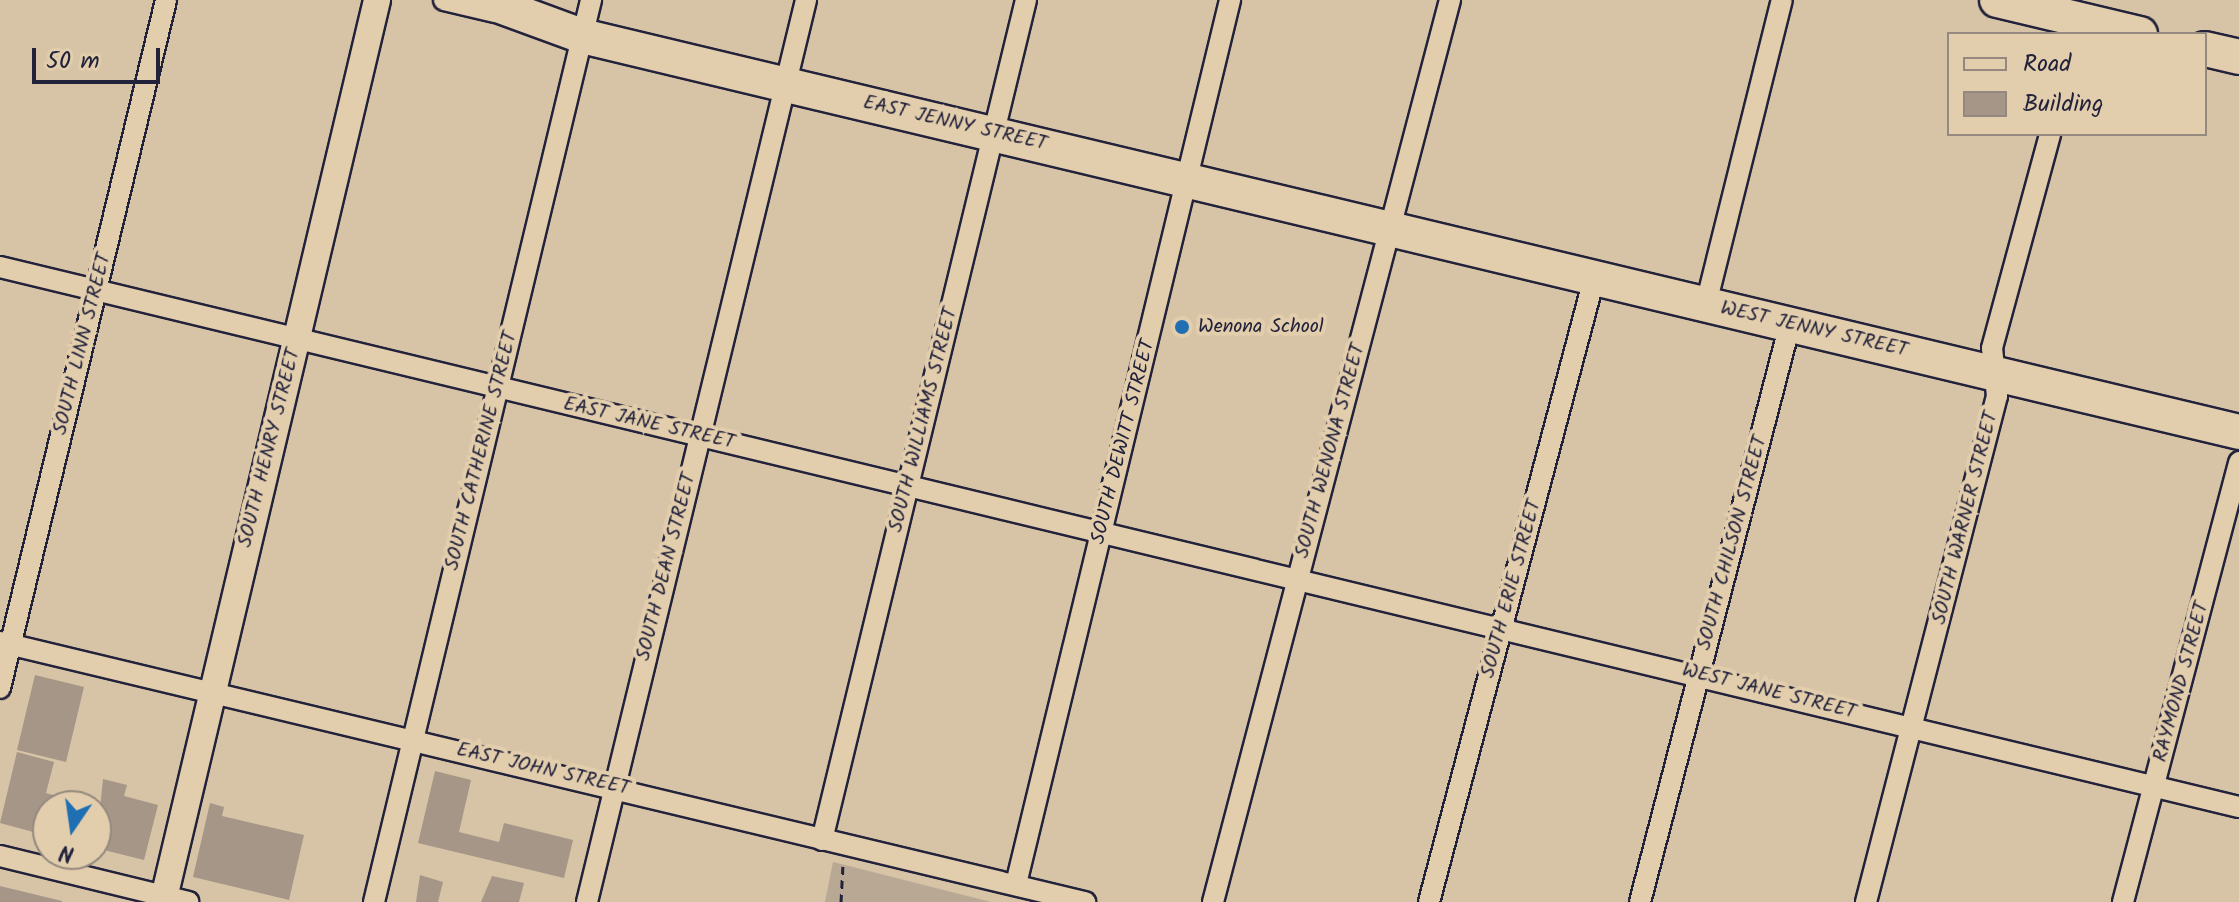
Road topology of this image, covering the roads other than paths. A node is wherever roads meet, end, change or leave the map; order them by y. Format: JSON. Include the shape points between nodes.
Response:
{"nodes":[{"id":1,"x":166,"y":0,"type":"edge"},
{"id":2,"x":377,"y":0,"type":"edge"},
{"id":3,"x":444,"y":0,"type":"edge"},
{"id":4,"x":484,"y":0,"type":"edge"},
{"id":5,"x":591,"y":0,"type":"edge"},
{"id":6,"x":806,"y":0,"type":"edge"},
{"id":7,"x":1026,"y":0,"type":"edge"},
{"id":8,"x":1230,"y":0,"type":"edge"},
{"id":9,"x":1450,"y":0,"type":"edge"},
{"id":10,"x":1782,"y":0,"type":"edge"},
{"id":11,"x":1997,"y":0,"type":"edge"},
{"id":12,"x":521,"y":19,"type":"junction"},
{"id":13,"x":2079,"y":27,"type":"edge"},
{"id":14,"x":2123,"y":32,"type":"edge"},
{"id":15,"x":582,"y":36,"type":"junction"},
{"id":16,"x":2207,"y":49,"type":"edge"},
{"id":17,"x":2239,"y":57,"type":"edge"},
{"id":18,"x":785,"y":85,"type":"junction"},
{"id":19,"x":994,"y":133,"type":"junction"},
{"id":20,"x":2049,"y":136,"type":"edge"},
{"id":21,"x":1187,"y":181,"type":"junction"},
{"id":22,"x":1389,"y":228,"type":"junction"},
{"id":23,"x":0,"y":267,"type":"edge"},
{"id":24,"x":1595,"y":275,"type":"junction"},
{"id":25,"x":96,"y":290,"type":"junction"},
{"id":26,"x":1706,"y":304,"type":"junction"},
{"id":27,"x":1790,"y":324,"type":"junction"},
{"id":28,"x":297,"y":339,"type":"junction"},
{"id":29,"x":1995,"y":373,"type":"junction"},
{"id":30,"x":497,"y":387,"type":"junction"},
{"id":31,"x":2239,"y":432,"type":"edge"},
{"id":32,"x":699,"y":436,"type":"junction"},
{"id":33,"x":2239,"y":462,"type":"edge"},
{"id":34,"x":909,"y":485,"type":"junction"},
{"id":35,"x":1102,"y":533,"type":"junction"},
{"id":36,"x":1298,"y":579,"type":"junction"},
{"id":37,"x":1502,"y":628,"type":"junction"},
{"id":38,"x":5,"y":644,"type":"edge"},
{"id":39,"x":1698,"y":675,"type":"junction"},
{"id":40,"x":0,"y":688,"type":"edge"},
{"id":41,"x":211,"y":693,"type":"junction"},
{"id":42,"x":1912,"y":727,"type":"junction"},
{"id":43,"x":412,"y":738,"type":"junction"},
{"id":44,"x":2155,"y":786,"type":"junction"},
{"id":45,"x":614,"y":787,"type":"junction"},
{"id":46,"x":2239,"y":807,"type":"edge"},
{"id":47,"x":822,"y":840,"type":"junction"},
{"id":48,"x":0,"y":856,"type":"edge"},
{"id":49,"x":1016,"y":884,"type":"junction"},
{"id":50,"x":172,"y":900,"type":"edge"},
{"id":51,"x":374,"y":902,"type":"edge"},
{"id":52,"x":587,"y":902,"type":"edge"},
{"id":53,"x":1085,"y":902,"type":"edge"},
{"id":54,"x":1213,"y":902,"type":"edge"},
{"id":55,"x":1429,"y":902,"type":"edge"},
{"id":56,"x":1640,"y":902,"type":"edge"},
{"id":57,"x":1866,"y":902,"type":"edge"},
{"id":58,"x":2123,"y":902,"type":"edge"}],
"edges":[{"from":1,"to":25,"type":"street","name":"SOUTH LINN STREET"},
{"from":2,"to":28,"type":"street","name":"SOUTH HENRY STREET"},
{"from":3,"to":12,"type":"street","name":"EAST JENNY STREET"},
{"from":4,"to":12,"type":"highway","name":"EAST JENNY STREET"},
{"from":5,"to":15,"type":"street","name":"SOUTH CATHERINE STREET"},
{"from":6,"to":18,"type":"street","name":"SOUTH DEAN STREET"},
{"from":7,"to":19,"type":"street","name":"SOUTH WILLIAMS STREET"},
{"from":8,"to":21,"type":"street","name":"SOUTH DEWITT STREET"},
{"from":9,"to":22,"type":"street","name":"SOUTH WENONA STREET"},
{"from":10,"to":26,"type":"street"},
{"from":11,"to":13,"type":"highway"},
{"from":12,"to":15,"type":"highway","name":"EAST JENNY STREET"},
{"from":13,"to":14,"type":"highway"},
{"from":15,"to":18,"type":"highway","name":"EAST JENNY STREET"},
{"from":15,"to":30,"type":"street","name":"SOUTH CATHERINE STREET"},
{"from":16,"to":17,"type":"highway"},
{"from":18,"to":19,"type":"highway","name":"EAST JENNY STREET"},
{"from":18,"to":32,"type":"street","name":"SOUTH DEAN STREET"},
{"from":19,"to":21,"type":"highway","name":"EAST JENNY STREET"},
{"from":19,"to":34,"type":"street","name":"SOUTH WILLIAMS STREET"},
{"from":20,"to":29,"type":"street","name":"SOUTH WARNER STREET","via":[[1992,348]]},
{"from":21,"to":22,"type":"highway","name":"EAST JENNY STREET"},
{"from":21,"to":35,"type":"street","name":"SOUTH DEWITT STREET"},
{"from":22,"to":24,"type":"highway","name":"WEST JENNY STREET"},
{"from":22,"to":36,"type":"street","name":"SOUTH WENONA STREET"},
{"from":23,"to":25,"type":"street","name":"EAST JANE STREET"},
{"from":24,"to":26,"type":"highway","name":"WEST JENNY STREET"},
{"from":24,"to":37,"type":"street","name":"SOUTH ERIE STREET"},
{"from":25,"to":28,"type":"street","name":"EAST JANE STREET"},
{"from":25,"to":38,"type":"street","name":"SOUTH LINN STREET"},
{"from":26,"to":27,"type":"highway","name":"WEST JENNY STREET"},
{"from":27,"to":29,"type":"highway","name":"WEST JENNY STREET"},
{"from":27,"to":39,"type":"street","name":"SOUTH CHILSON STREET"},
{"from":28,"to":30,"type":"street","name":"EAST JANE STREET"},
{"from":28,"to":41,"type":"street","name":"SOUTH HENRY STREET"},
{"from":29,"to":31,"type":"highway","name":"WEST JENNY STREET"},
{"from":29,"to":42,"type":"street","name":"SOUTH WARNER STREET","via":[[1997,396]]},
{"from":30,"to":32,"type":"street","name":"EAST JANE STREET"},
{"from":30,"to":43,"type":"street","name":"SOUTH CATHERINE STREET"},
{"from":32,"to":34,"type":"street","name":"EAST JANE STREET"},
{"from":32,"to":45,"type":"street","name":"SOUTH DEAN STREET"},
{"from":33,"to":44,"type":"street","name":"RAYMOND STREET"},
{"from":34,"to":35,"type":"street","name":"EAST JANE STREET"},
{"from":34,"to":47,"type":"street","name":"SOUTH WILLIAMS STREET"},
{"from":35,"to":36,"type":"street","name":"EAST JANE STREET"},
{"from":35,"to":49,"type":"street","name":"SOUTH DEWITT STREET"},
{"from":36,"to":37,"type":"street","name":"WEST JANE STREET"},
{"from":36,"to":54,"type":"street","name":"SOUTH WENONA STREET"},
{"from":37,"to":39,"type":"street","name":"WEST JANE STREET"},
{"from":37,"to":55,"type":"street","name":"SOUTH ERIE STREET"},
{"from":38,"to":40,"type":"street","name":"SOUTH LINN STREET"},
{"from":38,"to":41,"type":"street","name":"EAST JOHN STREET"},
{"from":39,"to":42,"type":"street","name":"WEST JANE STREET"},
{"from":39,"to":56,"type":"street","name":"SOUTH CHILSON STREET"},
{"from":41,"to":43,"type":"street","name":"EAST JOHN STREET"},
{"from":41,"to":50,"type":"street","name":"SOUTH HENRY STREET"},
{"from":42,"to":44,"type":"street","name":"WEST JANE STREET"},
{"from":42,"to":57,"type":"street","name":"SOUTH WARNER STREET"},
{"from":43,"to":45,"type":"street","name":"EAST JOHN STREET"},
{"from":43,"to":51,"type":"street","name":"SOUTH CATHERINE STREET"},
{"from":44,"to":46,"type":"street","name":"WEST JANE STREET"},
{"from":44,"to":58,"type":"street","name":"RAYMOND STREET"},
{"from":45,"to":47,"type":"street","name":"EAST JOHN STREET"},
{"from":45,"to":52,"type":"street","name":"SOUTH DEAN STREET"},
{"from":47,"to":49,"type":"street","name":"EAST JOHN STREET"},
{"from":48,"to":50,"type":"street"},
{"from":49,"to":53,"type":"street","name":"EAST JOHN STREET"}]}
